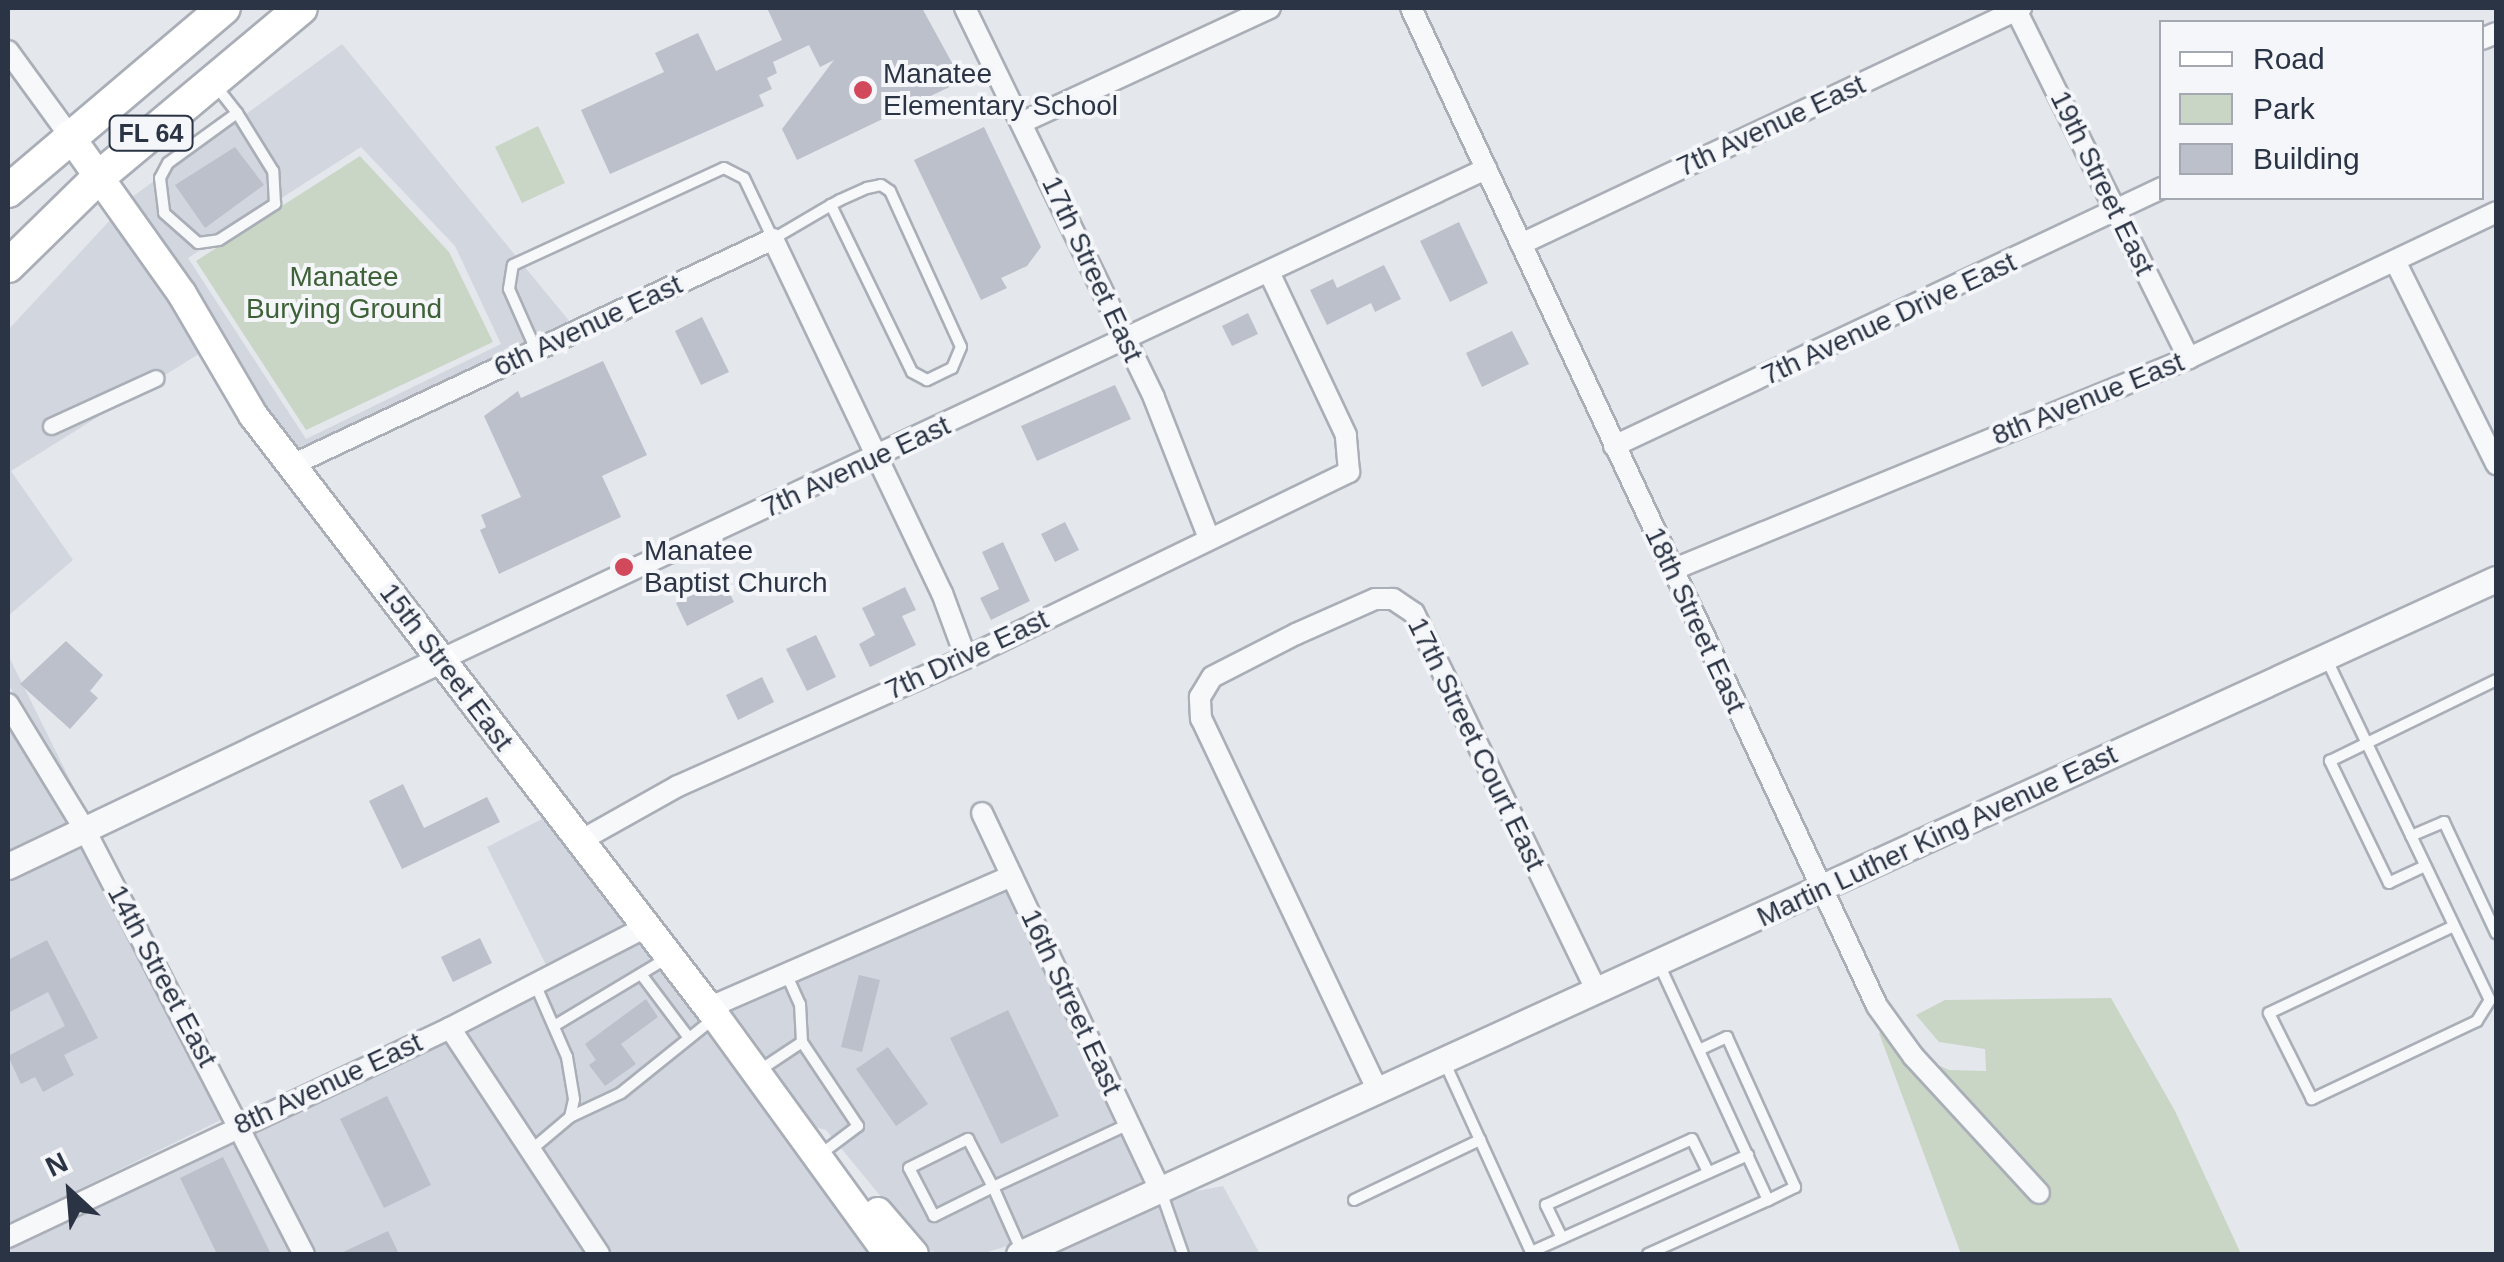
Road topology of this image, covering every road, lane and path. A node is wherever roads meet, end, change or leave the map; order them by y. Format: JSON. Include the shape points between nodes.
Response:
{"nodes":[{"id":1,"x":224,"y":8,"type":"edge"},
{"id":2,"x":302,"y":8,"type":"edge"},
{"id":3,"x":965,"y":8,"type":"edge"},
{"id":4,"x":1270,"y":8,"type":"edge"},
{"id":5,"x":1410,"y":8,"type":"edge"},
{"id":6,"x":2018,"y":8,"type":"edge"},
{"id":7,"x":8,"y":51,"type":"edge"},
{"id":8,"x":213,"y":81,"type":"junction"},
{"id":9,"x":237,"y":112,"type":"junction"},
{"id":10,"x":1023,"y":122,"type":"junction"},
{"id":11,"x":69,"y":135,"type":"junction"},
{"id":12,"x":1486,"y":169,"type":"junction"},
{"id":13,"x":99,"y":178,"type":"junction"},
{"id":14,"x":2159,"y":189,"type":"edge"},
{"id":15,"x":8,"y":191,"type":"edge"},
{"id":16,"x":831,"y":205,"type":"junction"},
{"id":17,"x":2114,"y":210,"type":"junction"},
{"id":18,"x":2496,"y":212,"type":"edge"},
{"id":19,"x":773,"y":239,"type":"junction"},
{"id":20,"x":1520,"y":244,"type":"junction"},
{"id":21,"x":2395,"y":260,"type":"junction"},
{"id":22,"x":8,"y":266,"type":"edge"},
{"id":23,"x":1269,"y":272,"type":"junction"},
{"id":24,"x":1124,"y":339,"type":"junction"},
{"id":25,"x":536,"y":351,"type":"junction"},
{"id":26,"x":2189,"y":358,"type":"junction"},
{"id":27,"x":156,"y":378,"type":"dead end"},
{"id":28,"x":51,"y":426,"type":"dead end"},
{"id":29,"x":1614,"y":446,"type":"junction"},
{"id":30,"x":877,"y":458,"type":"junction"},
{"id":31,"x":2496,"y":464,"type":"edge"},
{"id":32,"x":292,"y":465,"type":"junction"},
{"id":33,"x":1208,"y":536,"type":"junction"},
{"id":34,"x":1672,"y":570,"type":"junction"},
{"id":35,"x":2496,"y":579,"type":"edge"},
{"id":36,"x":2326,"y":657,"type":"junction"},
{"id":37,"x":966,"y":658,"type":"junction"},
{"id":38,"x":440,"y":660,"type":"junction"},
{"id":39,"x":2496,"y":680,"type":"edge"},
{"id":40,"x":8,"y":704,"type":"edge"},
{"id":41,"x":2366,"y":742,"type":"junction"},
{"id":42,"x":982,"y":813,"type":"dead end"},
{"id":43,"x":85,"y":830,"type":"junction"},
{"id":44,"x":2411,"y":836,"type":"junction"},
{"id":45,"x":580,"y":841,"type":"junction"},
{"id":46,"x":8,"y":866,"type":"edge"},
{"id":47,"x":2426,"y":866,"type":"junction"},
{"id":48,"x":1012,"y":876,"type":"junction"},
{"id":49,"x":1822,"y":888,"type":"junction"},
{"id":50,"x":2454,"y":926,"type":"junction"},
{"id":51,"x":646,"y":927,"type":"junction"},
{"id":52,"x":2496,"y":933,"type":"edge"},
{"id":53,"x":669,"y":956,"type":"junction"},
{"id":54,"x":1659,"y":964,"type":"junction"},
{"id":55,"x":785,"y":971,"type":"junction"},
{"id":56,"x":641,"y":974,"type":"junction"},
{"id":57,"x":536,"y":986,"type":"junction"},
{"id":58,"x":1597,"y":991,"type":"junction"},
{"id":59,"x":2493,"y":999,"type":"edge"},
{"id":60,"x":712,"y":1012,"type":"junction"},
{"id":61,"x":554,"y":1026,"type":"junction"},
{"id":62,"x":450,"y":1028,"type":"junction"},
{"id":63,"x":689,"y":1038,"type":"junction"},
{"id":64,"x":802,"y":1042,"type":"junction"},
{"id":65,"x":1699,"y":1050,"type":"junction"},
{"id":66,"x":1444,"y":1061,"type":"junction"},
{"id":67,"x":756,"y":1073,"type":"junction"},
{"id":68,"x":1378,"y":1091,"type":"junction"},
{"id":69,"x":570,"y":1117,"type":"junction"},
{"id":70,"x":239,"y":1124,"type":"junction"},
{"id":71,"x":1129,"y":1124,"type":"junction"},
{"id":72,"x":802,"y":1136,"type":"junction"},
{"id":73,"x":1480,"y":1140,"type":"junction"},
{"id":74,"x":828,"y":1149,"type":"junction"},
{"id":75,"x":530,"y":1150,"type":"junction"},
{"id":76,"x":1748,"y":1155,"type":"junction"},
{"id":77,"x":1708,"y":1172,"type":"junction"},
{"id":78,"x":993,"y":1187,"type":"junction"},
{"id":79,"x":1161,"y":1191,"type":"junction"},
{"id":80,"x":2039,"y":1193,"type":"dead end"},
{"id":81,"x":1354,"y":1200,"type":"dead end"},
{"id":82,"x":1768,"y":1200,"type":"junction"},
{"id":83,"x":8,"y":1237,"type":"edge"},
{"id":84,"x":1562,"y":1238,"type":"junction"},
{"id":85,"x":594,"y":1252,"type":"edge"},
{"id":86,"x":1026,"y":1253,"type":"edge"},
{"id":87,"x":1531,"y":1253,"type":"edge"},
{"id":88,"x":304,"y":1254,"type":"edge"},
{"id":89,"x":888,"y":1254,"type":"edge"},
{"id":90,"x":914,"y":1254,"type":"edge"},
{"id":91,"x":1183,"y":1254,"type":"edge"},
{"id":92,"x":1648,"y":1254,"type":"edge"}],
"edges":[{"from":1,"to":11,"type":"main road","number":"FL 64"},
{"from":2,"to":8,"type":"main road","number":"FL 64"},
{"from":3,"to":10,"type":"street","name":"17th Street East"},
{"from":4,"to":10,"type":"street"},
{"from":5,"to":12,"type":"street","name":"18th Street East"},
{"from":6,"to":17,"type":"street","name":"19th Street East"},
{"from":6,"to":20,"type":"street","name":"7th Avenue East"},
{"from":7,"to":11,"type":"street","name":"15th Street East"},
{"from":8,"to":9,"type":"lane"},
{"from":8,"to":13,"type":"main road","number":"FL 64"},
{"from":9,"to":9,"type":"lane","via":[[168,163],[160,178],[164,212],[198,243],[220,240],[274,204],[273,171]]},
{"from":10,"to":24,"type":"street","name":"17th Street East"},
{"from":11,"to":13,"type":"main road","name":"15th Street East"},
{"from":11,"to":15,"type":"main road","number":"FL 64"},
{"from":12,"to":20,"type":"street","name":"18th Street East"},
{"from":12,"to":23,"type":"street","name":"7th Avenue East"},
{"from":13,"to":22,"type":"main road","number":"FL 64"},
{"from":13,"to":32,"type":"main road","name":"15th Street East"},
{"from":14,"to":17,"type":"street","name":"7th Avenue Drive East"},
{"from":16,"to":16,"type":"lane","name":"6th Avenue East","via":[[881,185],[890,191],[961,347],[952,368],[927,380],[912,372]]},
{"from":16,"to":19,"type":"lane","name":"6th Avenue East"},
{"from":17,"to":26,"type":"street","name":"19th Street East"},
{"from":17,"to":29,"type":"street","name":"7th Avenue Drive East"},
{"from":18,"to":21,"type":"street","name":"8th Avenue East"},
{"from":19,"to":25,"type":"street","name":"6th Avenue East"},
{"from":19,"to":25,"type":"lane","via":[[744,178],[724,168],[513,265],[508,289]]},
{"from":19,"to":30,"type":"street"},
{"from":20,"to":29,"type":"street","name":"18th Street East"},
{"from":21,"to":26,"type":"street","name":"8th Avenue East"},
{"from":21,"to":31,"type":"street"},
{"from":23,"to":24,"type":"street","name":"7th Avenue East"},
{"from":23,"to":33,"type":"street","name":"7th Drive East","via":[[1346,436],[1352,466],[1338,480]]},
{"from":24,"to":30,"type":"street","name":"7th Avenue East"},
{"from":24,"to":33,"type":"street","name":"17th Street East"},
{"from":25,"to":32,"type":"street","name":"6th Avenue East"},
{"from":26,"to":34,"type":"street","name":"8th Avenue East"},
{"from":27,"to":28,"type":"street"},
{"from":29,"to":34,"type":"street","name":"18th Street East"},
{"from":30,"to":37,"type":"street"},
{"from":30,"to":38,"type":"street","name":"7th Avenue East"},
{"from":32,"to":38,"type":"main road","name":"15th Street East"},
{"from":33,"to":37,"type":"street","name":"7th Drive East"},
{"from":34,"to":49,"type":"street","name":"18th Street East"},
{"from":35,"to":36,"type":"street","name":"Martin Luther King Avenue East"},
{"from":36,"to":41,"type":"lane"},
{"from":36,"to":49,"type":"street","name":"Martin Luther King Avenue East"},
{"from":37,"to":45,"type":"street","name":"7th Drive East","via":[[678,786]]},
{"from":38,"to":43,"type":"street","name":"7th Avenue East"},
{"from":38,"to":45,"type":"main road","name":"15th Street East"},
{"from":39,"to":41,"type":"lane"},
{"from":40,"to":43,"type":"street","name":"14th Street East"},
{"from":41,"to":44,"type":"lane"},
{"from":41,"to":47,"type":"lane","via":[[2330,761],[2389,884]]},
{"from":42,"to":48,"type":"street","name":"16th Street East"},
{"from":43,"to":46,"type":"street","name":"7th Avenue East"},
{"from":43,"to":70,"type":"street","name":"14th Street East"},
{"from":44,"to":47,"type":"lane"},
{"from":44,"to":52,"type":"lane","via":[[2444,822]]},
{"from":45,"to":51,"type":"main road","name":"15th Street East"},
{"from":47,"to":50,"type":"lane"},
{"from":48,"to":55,"type":"street"},
{"from":48,"to":71,"type":"street","name":"16th Street East"},
{"from":49,"to":54,"type":"street","name":"Martin Luther King Avenue East"},
{"from":49,"to":80,"type":"street","name":"18th Street East","via":[[1886,1019]]},
{"from":50,"to":59,"type":"lane"},
{"from":50,"to":59,"type":"lane","via":[[2270,1013],[2312,1099],[2477,1020]]},
{"from":51,"to":53,"type":"main road","name":"15th Street East"},
{"from":51,"to":57,"type":"street","name":"8th Avenue East"},
{"from":53,"to":56,"type":"lane"},
{"from":53,"to":60,"type":"main road","name":"15th Street East"},
{"from":54,"to":58,"type":"street","name":"Martin Luther King Avenue East"},
{"from":54,"to":65,"type":"lane"},
{"from":55,"to":60,"type":"street"},
{"from":55,"to":64,"type":"lane","via":[[800,1004]]},
{"from":56,"to":61,"type":"lane"},
{"from":56,"to":63,"type":"lane"},
{"from":57,"to":61,"type":"lane"},
{"from":57,"to":62,"type":"street","name":"8th Avenue East"},
{"from":58,"to":66,"type":"street","name":"Martin Luther King Avenue East"},
{"from":58,"to":68,"type":"street","name":"17th Street Court East","via":[[1414,613],[1393,599],[1375,599],[1296,634],[1212,677],[1200,697],[1201,719]]},
{"from":60,"to":63,"type":"lane"},
{"from":60,"to":67,"type":"main road","name":"15th Street East"},
{"from":61,"to":69,"type":"lane","via":[[568,1057]]},
{"from":62,"to":70,"type":"street","name":"8th Avenue East"},
{"from":62,"to":75,"type":"street"},
{"from":63,"to":69,"type":"lane","via":[[620,1093]]},
{"from":64,"to":67,"type":"lane"},
{"from":64,"to":74,"type":"lane","via":[[858,1126]]},
{"from":65,"to":76,"type":"lane"},
{"from":65,"to":82,"type":"lane","via":[[1727,1037],[1796,1187]]},
{"from":66,"to":68,"type":"street","name":"Martin Luther King Avenue East"},
{"from":66,"to":73,"type":"lane"},
{"from":67,"to":72,"type":"main road","name":"15th Street East"},
{"from":68,"to":79,"type":"street","name":"Martin Luther King Avenue East"},
{"from":69,"to":75,"type":"lane"},
{"from":70,"to":83,"type":"street","name":"8th Avenue East"},
{"from":70,"to":88,"type":"street","name":"14th Street East"},
{"from":71,"to":78,"type":"lane"},
{"from":71,"to":79,"type":"street","name":"16th Street East"},
{"from":72,"to":74,"type":"main road","name":"15th Street East","via":[[818,1137]]},
{"from":72,"to":89,"type":"main road"},
{"from":73,"to":81,"type":"lane"},
{"from":73,"to":87,"type":"lane"},
{"from":74,"to":90,"type":"main road","name":"15th Street East"},
{"from":75,"to":85,"type":"street"},
{"from":76,"to":77,"type":"lane"},
{"from":76,"to":82,"type":"lane"},
{"from":77,"to":84,"type":"lane"},
{"from":77,"to":84,"type":"lane","via":[[1692,1139],[1546,1205]]},
{"from":78,"to":78,"type":"lane","via":[[968,1139],[909,1168],[934,1216]]},
{"from":78,"to":86,"type":"lane"},
{"from":79,"to":86,"type":"street","name":"Martin Luther King Avenue East"},
{"from":79,"to":91,"type":"lane"},
{"from":82,"to":92,"type":"lane"},
{"from":84,"to":87,"type":"lane"}]}
